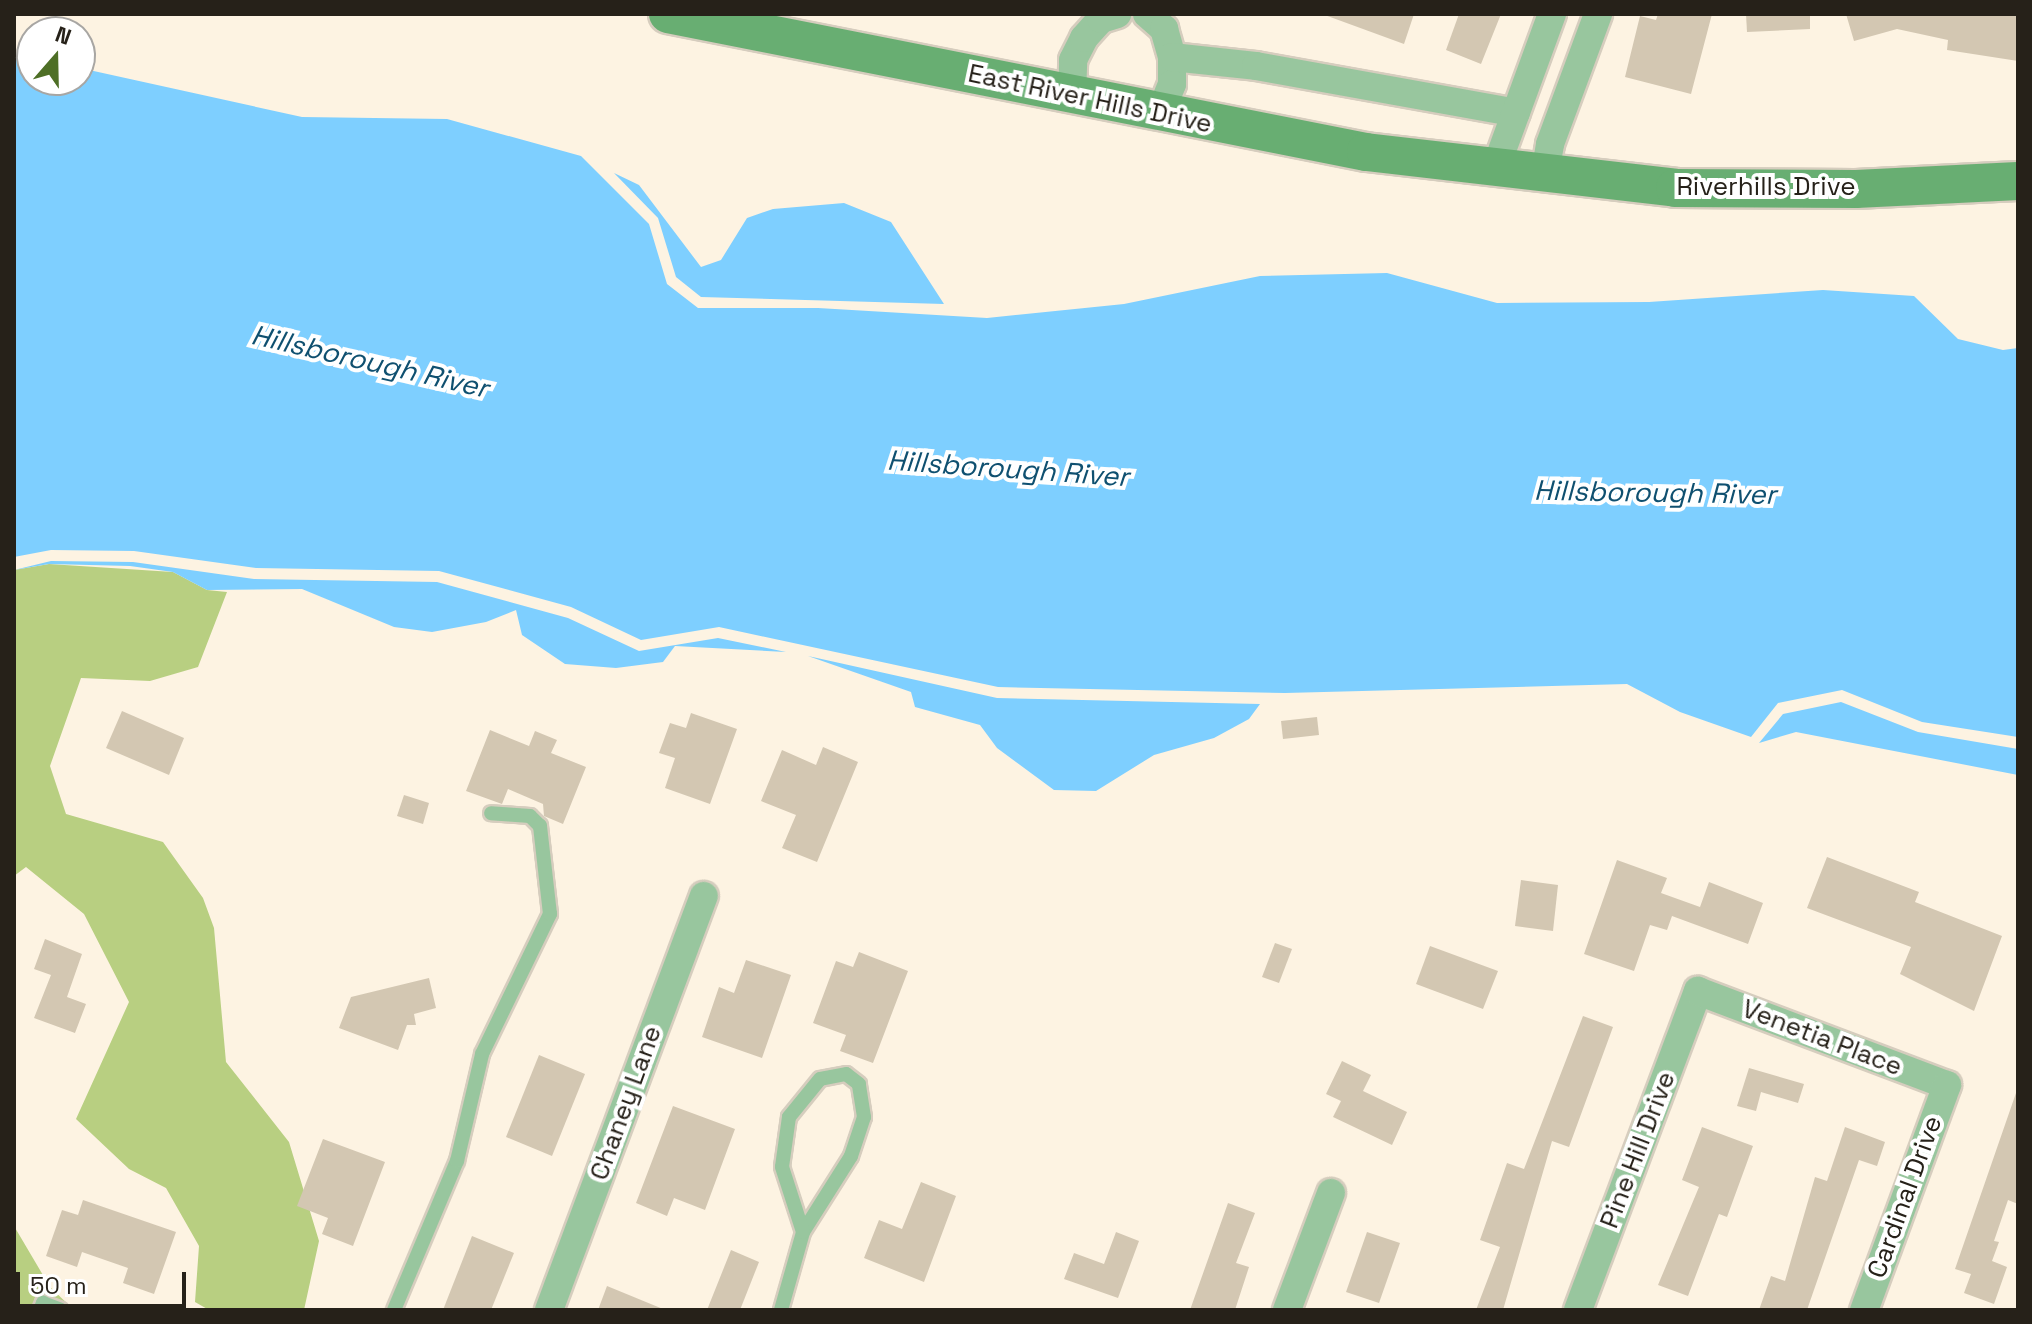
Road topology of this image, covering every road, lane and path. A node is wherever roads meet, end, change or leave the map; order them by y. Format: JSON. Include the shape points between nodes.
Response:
{"nodes":[{"id":1,"x":668,"y":14,"type":"edge"},
{"id":2,"x":1117,"y":14,"type":"edge"},
{"id":3,"x":1147,"y":14,"type":"edge"},
{"id":4,"x":1552,"y":14,"type":"edge"},
{"id":5,"x":1598,"y":14,"type":"edge"},
{"id":6,"x":744,"y":21,"type":"edge"},
{"id":7,"x":1172,"y":57,"type":"junction"},
{"id":8,"x":1072,"y":96,"type":"junction"},
{"id":9,"x":1160,"y":113,"type":"junction"},
{"id":10,"x":1516,"y":113,"type":"junction"},
{"id":11,"x":1519,"y":170,"type":"junction"},
{"id":12,"x":2018,"y":181,"type":"edge"},
{"id":13,"x":491,"y":813,"type":"dead end"},
{"id":14,"x":704,"y":896,"type":"dead end"},
{"id":15,"x":1698,"y":991,"type":"joint"},
{"id":16,"x":1947,"y":1085,"type":"joint"},
{"id":17,"x":1331,"y":1193,"type":"dead end"},
{"id":18,"x":803,"y":1232,"type":"junction"},
{"id":19,"x":40,"y":1310,"type":"edge"},
{"id":20,"x":61,"y":1310,"type":"edge"},
{"id":21,"x":394,"y":1310,"type":"edge"},
{"id":22,"x":549,"y":1310,"type":"edge"},
{"id":23,"x":781,"y":1310,"type":"edge"},
{"id":24,"x":1287,"y":1310,"type":"edge"},
{"id":25,"x":1578,"y":1310,"type":"edge"},
{"id":26,"x":1864,"y":1310,"type":"edge"}],
"edges":[{"from":1,"to":6,"type":"street","name":"East River Hills Drive"},
{"from":2,"to":8,"type":"street","via":[[1101,19],[1084,38],[1073,60]]},
{"from":3,"to":7,"type":"street","via":[[1164,29]]},
{"from":4,"to":10,"type":"street"},
{"from":5,"to":11,"type":"street","via":[[1550,144]]},
{"from":6,"to":8,"type":"street","name":"East River Hills Drive"},
{"from":7,"to":9,"type":"street","via":[[1172,84]]},
{"from":7,"to":10,"type":"street","via":[[1256,66]]},
{"from":8,"to":9,"type":"street","name":"East River Hills Drive"},
{"from":9,"to":11,"type":"street","name":"East River Hills Drive","via":[[1366,152]]},
{"from":10,"to":11,"type":"street"},
{"from":11,"to":12,"type":"street","name":"Riverhills Drive","via":[[1675,188],[1856,189]]},
{"from":13,"to":21,"type":"lane","via":[[530,816],[540,826],[550,914],[482,1054],[457,1161]]},
{"from":14,"to":22,"type":"street","name":"Chaney Lane"},
{"from":15,"to":16,"type":"street","name":"Venetia Place"},
{"from":15,"to":25,"type":"street","name":"Pine Hill Drive"},
{"from":16,"to":26,"type":"street","name":"Cardinal Drive"},
{"from":17,"to":24,"type":"street"},
{"from":18,"to":18,"type":"lane","via":[[782,1167],[789,1117],[820,1079],[846,1074],[859,1084],[864,1117],[851,1156]]},
{"from":18,"to":23,"type":"lane"},
{"from":19,"to":20,"type":"lane","via":[[43,1303]]}]}
